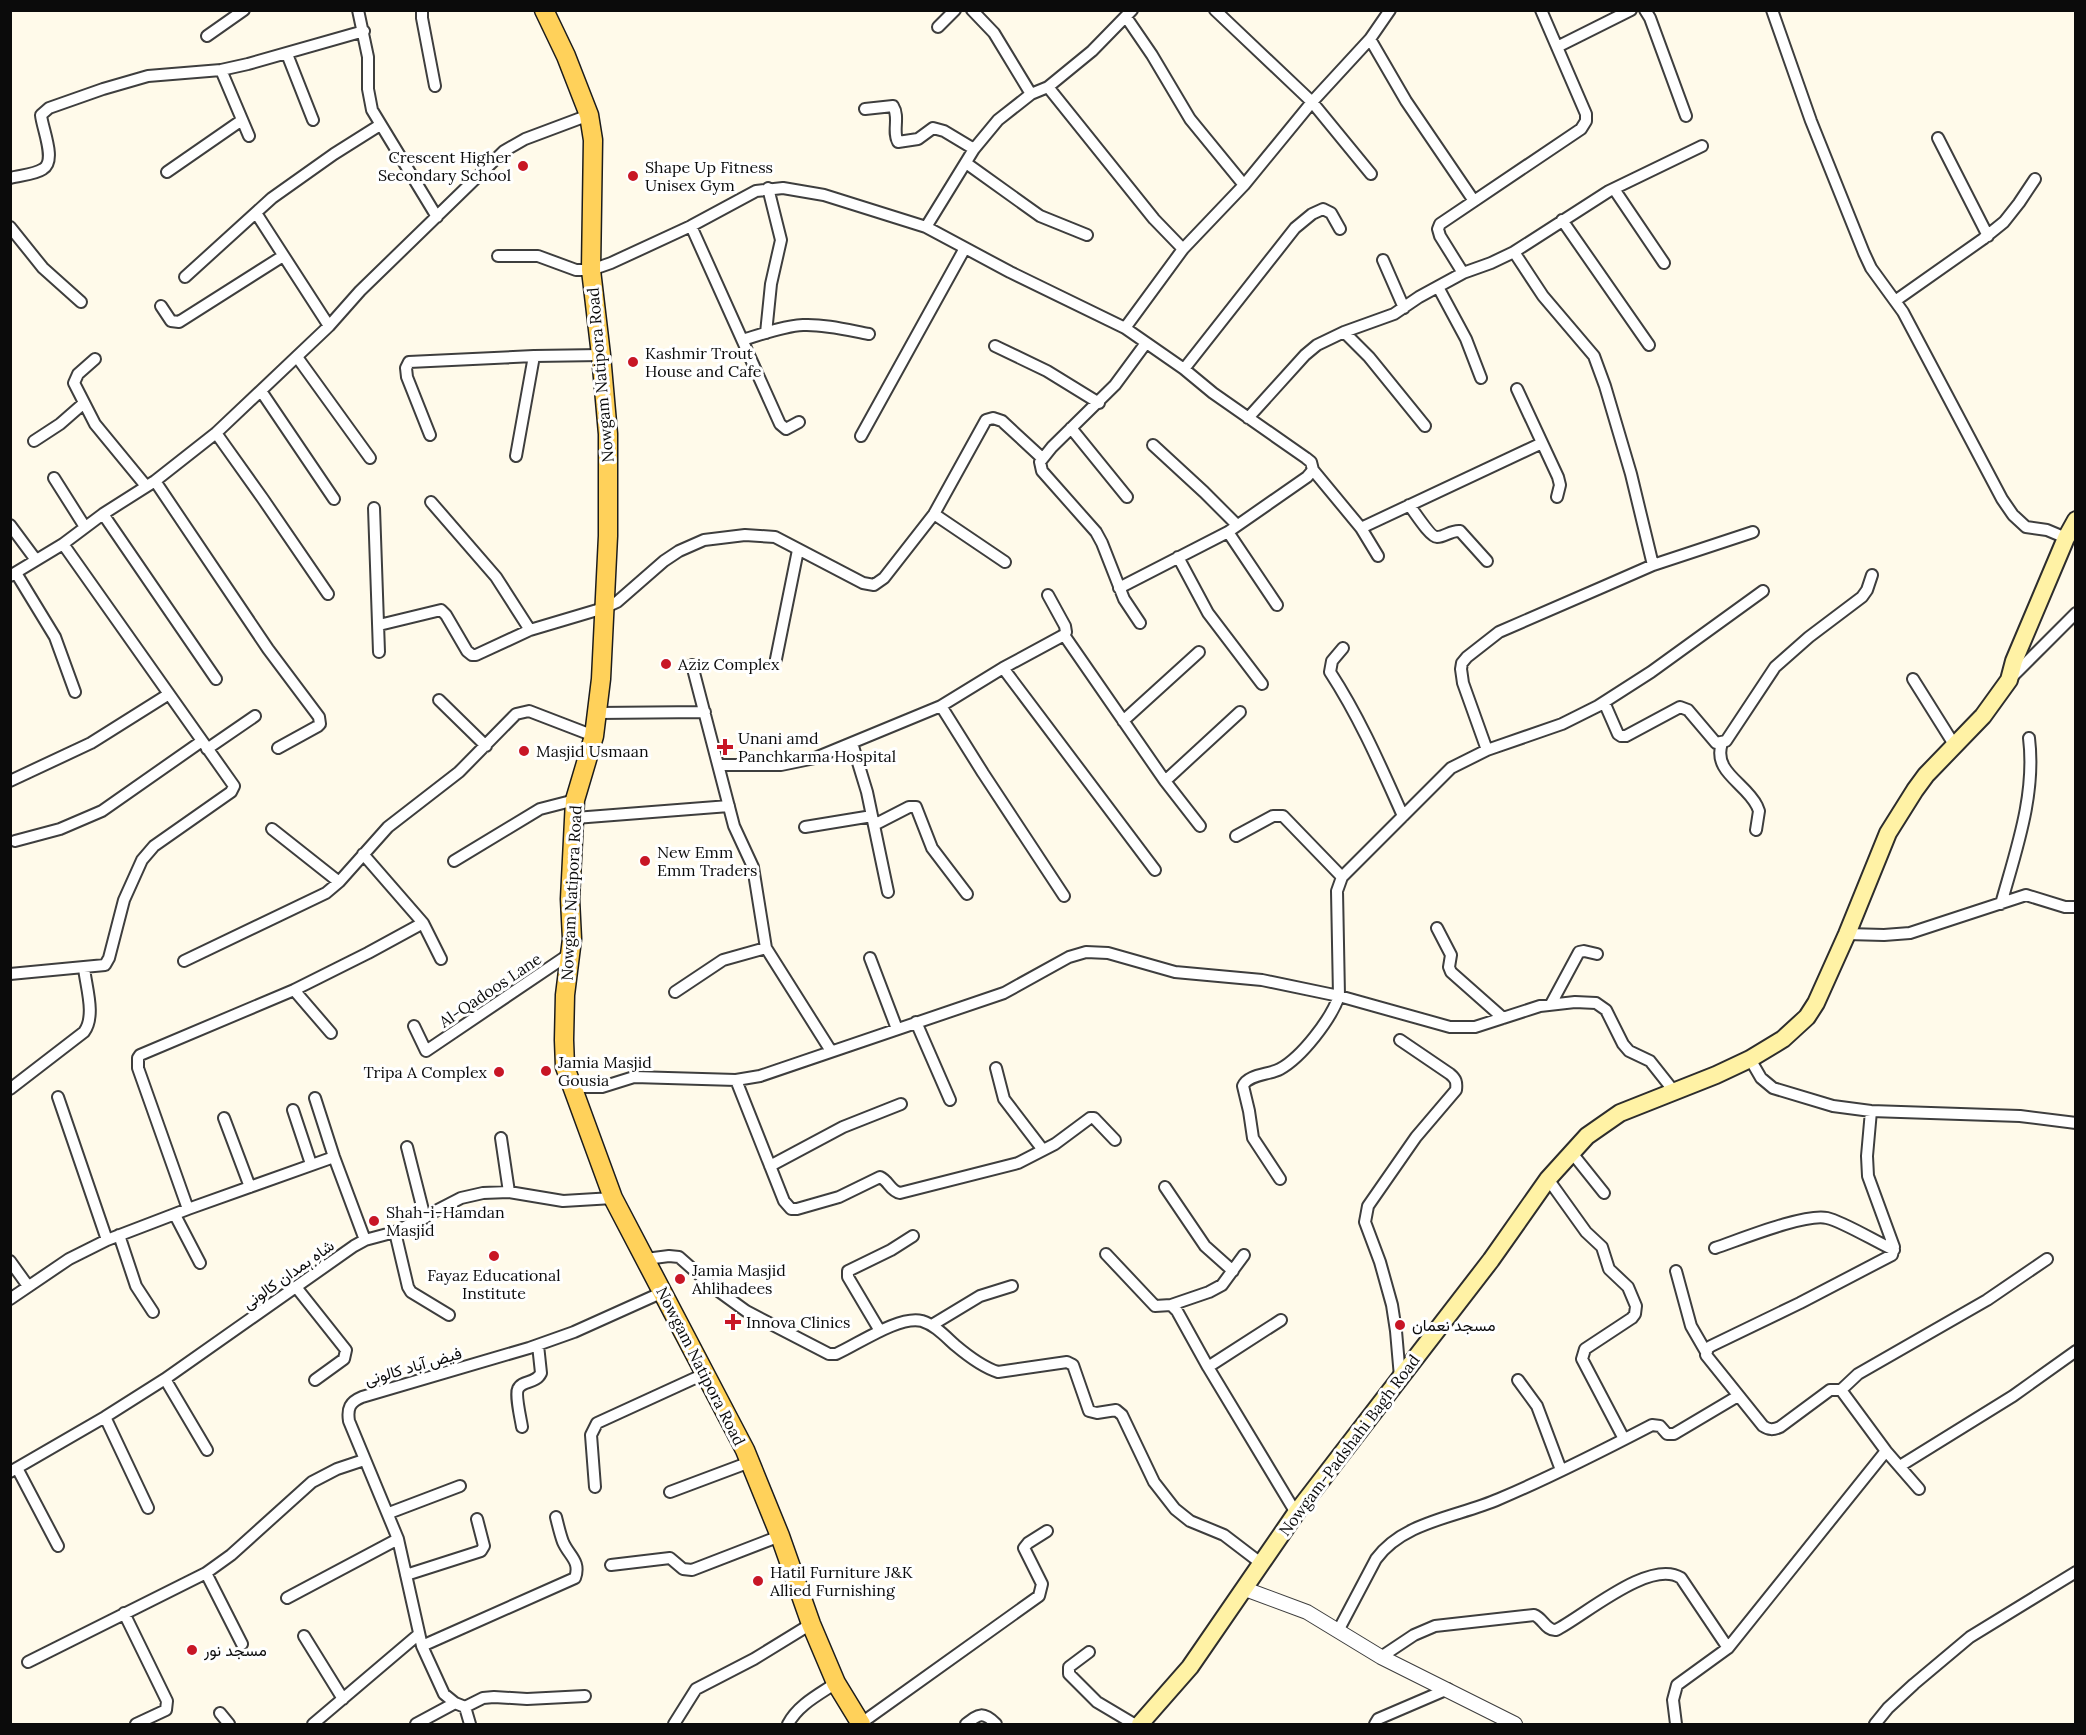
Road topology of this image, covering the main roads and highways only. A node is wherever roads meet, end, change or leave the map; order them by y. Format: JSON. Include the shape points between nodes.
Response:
{"nodes":[{"id":1,"x":544,"y":10,"type":"edge"},
{"id":2,"x":2076,"y":520,"type":"edge"},
{"id":3,"x":861,"y":1724,"type":"edge"},
{"id":4,"x":1140,"y":1725,"type":"edge"}],
"edges":[{"from":1,"to":3,"type":"main road","name":"Nowgam Natipora Road","via":[[589,115],[593,140],[591,270],[608,434],[601,678],[594,736],[575,800],[565,1067],[613,1198],[750,1462],[811,1624],[836,1683]]},
{"from":2,"to":4,"type":"main road","name":"Nowgam-Padshahi Bagh Road","via":[[2009,680],[1983,716],[1915,790],[1892,826],[1807,1017],[1783,1039],[1750,1059],[1620,1113],[1587,1136],[1548,1179],[1491,1260],[1296,1513],[1190,1667]]}]}
